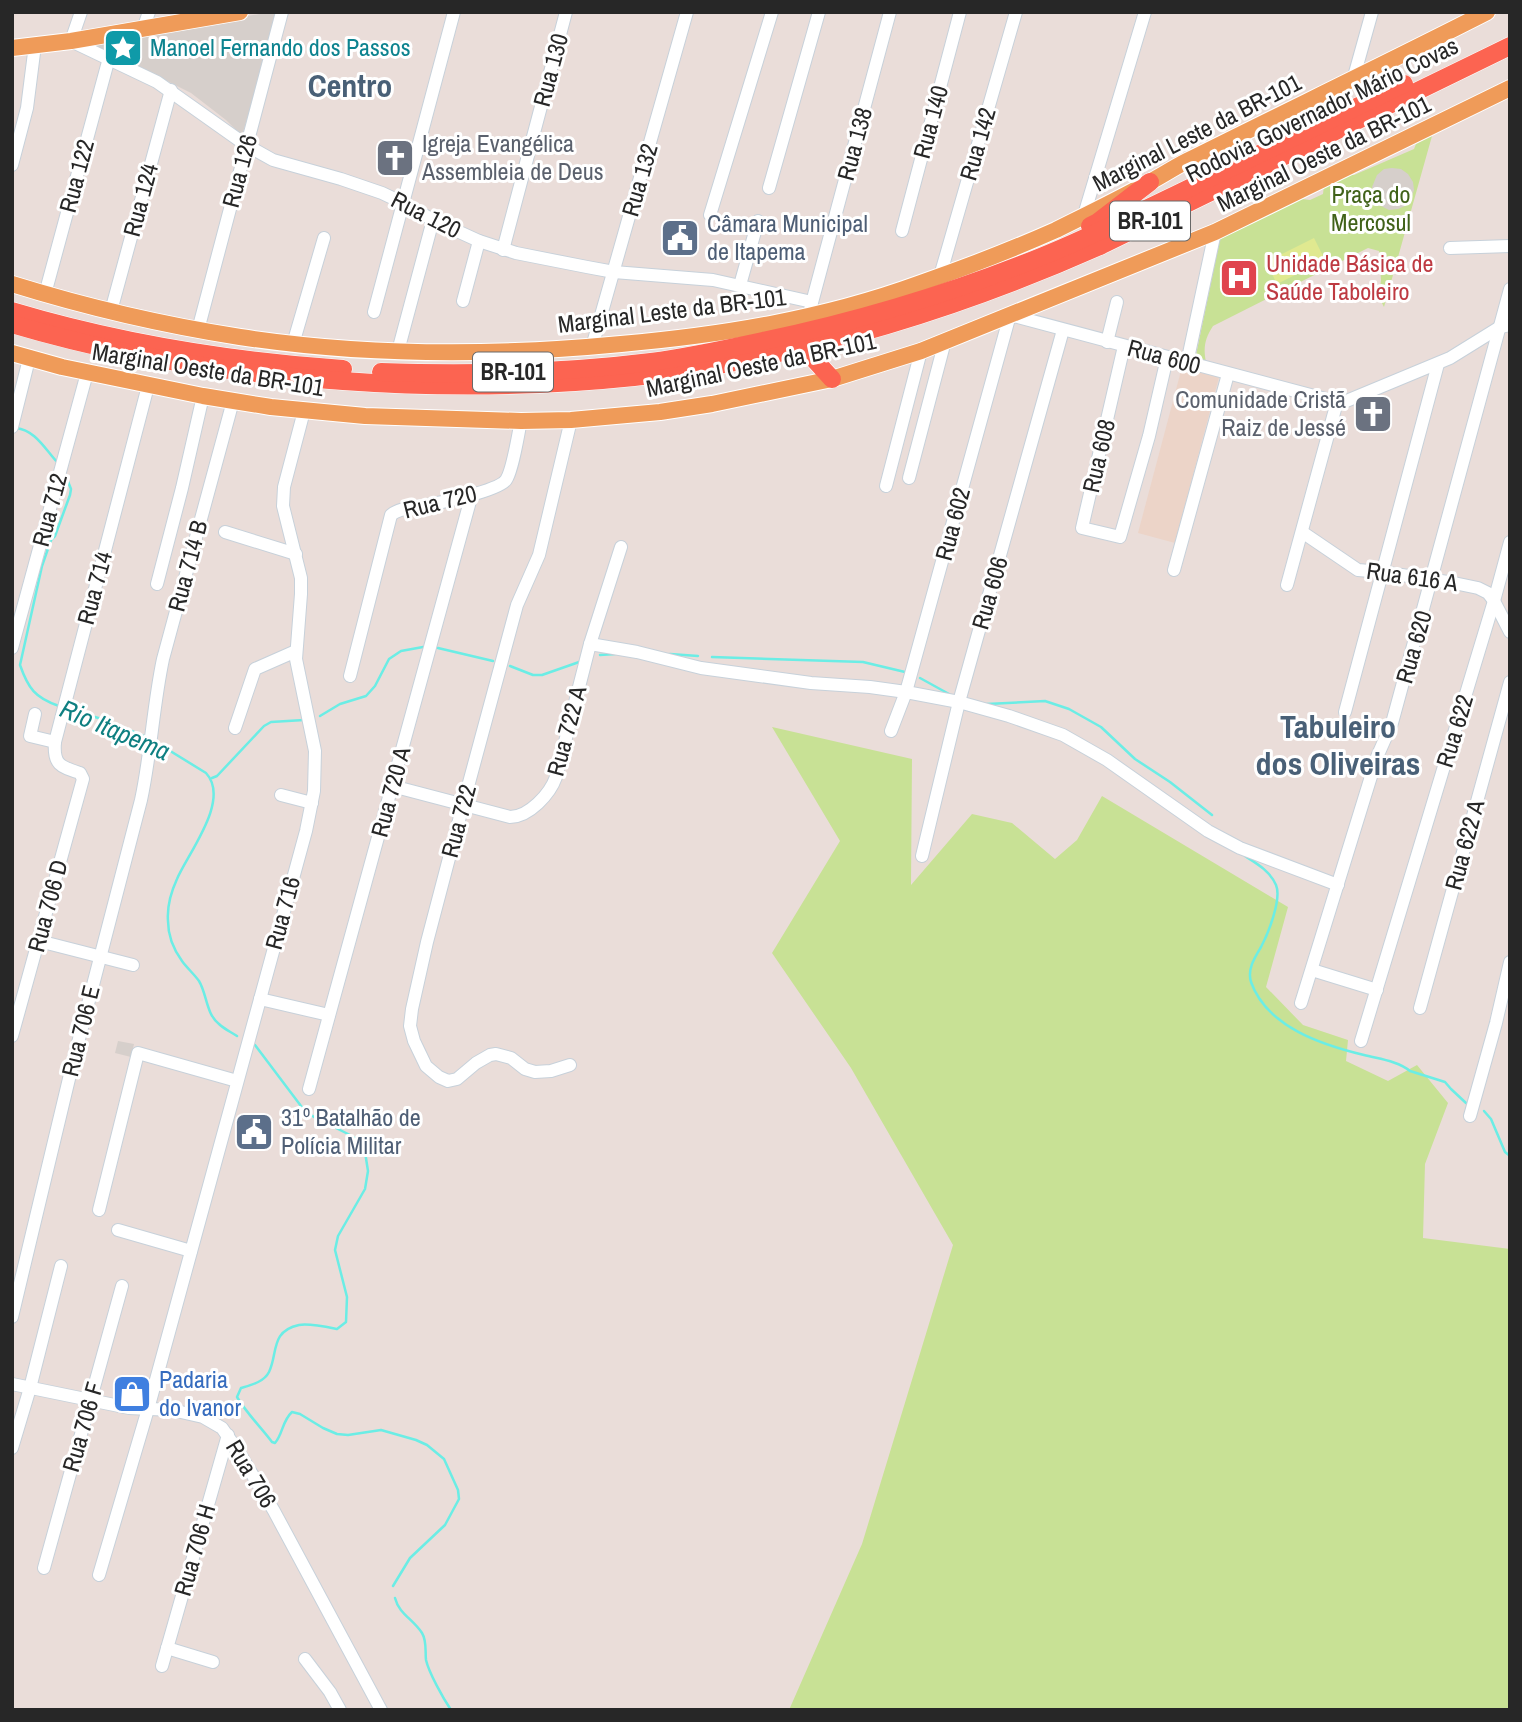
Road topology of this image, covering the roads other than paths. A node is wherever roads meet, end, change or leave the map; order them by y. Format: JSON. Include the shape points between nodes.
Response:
{"nodes":[{"id":1,"x":81,"y":12,"type":"edge"},
{"id":2,"x":149,"y":12,"type":"edge"},
{"id":3,"x":240,"y":12,"type":"edge"},
{"id":4,"x":282,"y":12,"type":"edge"},
{"id":5,"x":454,"y":12,"type":"edge"},
{"id":6,"x":566,"y":12,"type":"edge"},
{"id":7,"x":687,"y":12,"type":"edge"},
{"id":8,"x":772,"y":12,"type":"edge"},
{"id":9,"x":819,"y":12,"type":"edge"},
{"id":10,"x":890,"y":12,"type":"edge"},
{"id":11,"x":960,"y":12,"type":"edge"},
{"id":12,"x":1016,"y":12,"type":"edge"},
{"id":13,"x":1145,"y":12,"type":"edge"},
{"id":14,"x":1372,"y":12,"type":"edge"},
{"id":15,"x":1487,"y":12,"type":"edge"},
{"id":16,"x":216,"y":14,"type":"edge"},
{"id":17,"x":143,"y":29,"type":"junction"},
{"id":18,"x":1510,"y":33,"type":"edge"},
{"id":19,"x":71,"y":41,"type":"junction"},
{"id":20,"x":35,"y":45,"type":"junction"},
{"id":21,"x":1510,"y":46,"type":"edge"},
{"id":22,"x":12,"y":48,"type":"edge"},
{"id":23,"x":109,"y":58,"type":"junction"},
{"id":24,"x":1353,"y":80,"type":"junction"},
{"id":25,"x":1510,"y":88,"type":"edge"},
{"id":26,"x":171,"y":90,"type":"junction"},
{"id":27,"x":246,"y":145,"type":"junction"},
{"id":28,"x":12,"y":165,"type":"edge"},
{"id":29,"x":1150,"y":182,"type":"junction"},
{"id":30,"x":769,"y":188,"type":"dead end"},
{"id":31,"x":403,"y":203,"type":"junction"},
{"id":32,"x":710,"y":215,"type":"dead end"},
{"id":33,"x":1084,"y":215,"type":"junction"},
{"id":34,"x":433,"y":220,"type":"junction"},
{"id":35,"x":758,"y":221,"type":"dead end"},
{"id":36,"x":902,"y":232,"type":"dead end"},
{"id":37,"x":1215,"y":232,"type":"junction"},
{"id":38,"x":324,"y":238,"type":"dead end"},
{"id":39,"x":479,"y":242,"type":"junction"},
{"id":40,"x":1510,"y":246,"type":"edge"},
{"id":41,"x":1450,"y":248,"type":"dead end"},
{"id":42,"x":503,"y":250,"type":"junction"},
{"id":43,"x":1007,"y":270,"type":"junction"},
{"id":44,"x":614,"y":272,"type":"junction"},
{"id":45,"x":940,"y":276,"type":"junction"},
{"id":46,"x":12,"y":284,"type":"edge"},
{"id":47,"x":740,"y":285,"type":"junction"},
{"id":48,"x":1510,"y":289,"type":"edge"},
{"id":49,"x":45,"y":294,"type":"junction"},
{"id":50,"x":463,"y":301,"type":"dead end"},
{"id":51,"x":1117,"y":302,"type":"dead end"},
{"id":52,"x":810,"y":310,"type":"junction"},
{"id":53,"x":12,"y":311,"type":"edge"},
{"id":54,"x":111,"y":311,"type":"junction"},
{"id":55,"x":374,"y":312,"type":"dead end"},
{"id":56,"x":1010,"y":315,"type":"junction"},
{"id":57,"x":12,"y":324,"type":"edge"},
{"id":58,"x":1505,"y":326,"type":"edge"},
{"id":59,"x":198,"y":330,"type":"junction"},
{"id":60,"x":1063,"y":330,"type":"junction"},
{"id":61,"x":945,"y":341,"type":"junction"},
{"id":62,"x":1107,"y":342,"type":"junction"},
{"id":63,"x":293,"y":344,"type":"junction"},
{"id":64,"x":1124,"y":346,"type":"junction"},
{"id":65,"x":592,"y":347,"type":"junction"},
{"id":66,"x":398,"y":351,"type":"junction"},
{"id":67,"x":921,"y":351,"type":"junction"},
{"id":68,"x":12,"y":354,"type":"edge"},
{"id":69,"x":774,"y":354,"type":"junction"},
{"id":70,"x":1167,"y":358,"type":"junction"},
{"id":71,"x":29,"y":359,"type":"junction"},
{"id":72,"x":1187,"y":363,"type":"junction"},
{"id":73,"x":1438,"y":364,"type":"junction"},
{"id":74,"x":87,"y":373,"type":"junction"},
{"id":75,"x":1228,"y":374,"type":"junction"},
{"id":76,"x":832,"y":379,"type":"junction"},
{"id":77,"x":148,"y":386,"type":"junction"},
{"id":78,"x":203,"y":396,"type":"junction"},
{"id":79,"x":233,"y":401,"type":"junction"},
{"id":80,"x":1337,"y":402,"type":"junction"},
{"id":81,"x":304,"y":411,"type":"junction"},
{"id":82,"x":571,"y":420,"type":"junction"},
{"id":83,"x":521,"y":421,"type":"junction"},
{"id":84,"x":12,"y":428,"type":"edge"},
{"id":85,"x":909,"y":478,"type":"dead end"},
{"id":86,"x":886,"y":486,"type":"dead end"},
{"id":87,"x":472,"y":494,"type":"junction"},
{"id":88,"x":225,"y":532,"type":"dead end"},
{"id":89,"x":1302,"y":532,"type":"junction"},
{"id":90,"x":1510,"y":542,"type":"edge"},
{"id":91,"x":621,"y":547,"type":"dead end"},
{"id":92,"x":296,"y":554,"type":"junction"},
{"id":93,"x":1174,"y":570,"type":"dead end"},
{"id":94,"x":1382,"y":572,"type":"junction"},
{"id":95,"x":1432,"y":580,"type":"junction"},
{"id":96,"x":157,"y":584,"type":"dead end"},
{"id":97,"x":1287,"y":585,"type":"dead end"},
{"id":98,"x":1494,"y":601,"type":"junction"},
{"id":99,"x":1510,"y":632,"type":"edge"},
{"id":100,"x":590,"y":644,"type":"junction"},
{"id":101,"x":12,"y":648,"type":"edge"},
{"id":102,"x":296,"y":651,"type":"junction"},
{"id":103,"x":350,"y":676,"type":"dead end"},
{"id":104,"x":1510,"y":682,"type":"edge"},
{"id":105,"x":906,"y":692,"type":"junction"},
{"id":106,"x":959,"y":702,"type":"junction"},
{"id":107,"x":1345,"y":712,"type":"dead end"},
{"id":108,"x":36,"y":713,"type":"dead end"},
{"id":109,"x":235,"y":728,"type":"dead end"},
{"id":110,"x":891,"y":732,"type":"dead end"},
{"id":111,"x":55,"y":742,"type":"junction"},
{"id":112,"x":149,"y":746,"type":"joint"},
{"id":113,"x":392,"y":786,"type":"junction"},
{"id":114,"x":281,"y":795,"type":"dead end"},
{"id":115,"x":312,"y":803,"type":"junction"},
{"id":116,"x":463,"y":805,"type":"junction"},
{"id":117,"x":922,"y":856,"type":"dead end"},
{"id":118,"x":1338,"y":885,"type":"junction"},
{"id":119,"x":39,"y":941,"type":"junction"},
{"id":120,"x":100,"y":957,"type":"junction"},
{"id":121,"x":1510,"y":962,"type":"edge"},
{"id":122,"x":133,"y":965,"type":"dead end"},
{"id":123,"x":1312,"y":970,"type":"junction"},
{"id":124,"x":1377,"y":990,"type":"junction"},
{"id":125,"x":260,"y":999,"type":"junction"},
{"id":126,"x":1301,"y":1003,"type":"dead end"},
{"id":127,"x":1420,"y":1008,"type":"dead end"},
{"id":128,"x":329,"y":1015,"type":"junction"},
{"id":129,"x":12,"y":1036,"type":"edge"},
{"id":130,"x":1361,"y":1041,"type":"dead end"},
{"id":131,"x":570,"y":1065,"type":"dead end"},
{"id":132,"x":237,"y":1081,"type":"junction"},
{"id":133,"x":309,"y":1089,"type":"dead end"},
{"id":134,"x":1470,"y":1116,"type":"dead end"},
{"id":135,"x":99,"y":1210,"type":"dead end"},
{"id":136,"x":118,"y":1230,"type":"dead end"},
{"id":137,"x":191,"y":1251,"type":"junction"},
{"id":138,"x":61,"y":1266,"type":"dead end"},
{"id":139,"x":122,"y":1286,"type":"dead end"},
{"id":140,"x":12,"y":1317,"type":"edge"},
{"id":141,"x":12,"y":1384,"type":"edge"},
{"id":142,"x":30,"y":1388,"type":"junction"},
{"id":143,"x":91,"y":1400,"type":"junction"},
{"id":144,"x":148,"y":1409,"type":"junction"},
{"id":145,"x":228,"y":1435,"type":"junction"},
{"id":146,"x":12,"y":1448,"type":"edge"},
{"id":147,"x":44,"y":1568,"type":"dead end"},
{"id":148,"x":99,"y":1575,"type":"dead end"},
{"id":149,"x":167,"y":1648,"type":"junction"},
{"id":150,"x":305,"y":1659,"type":"dead end"},
{"id":151,"x":213,"y":1662,"type":"dead end"},
{"id":152,"x":162,"y":1666,"type":"dead end"},
{"id":153,"x":331,"y":1704,"type":"edge"},
{"id":154,"x":340,"y":1710,"type":"edge"},
{"id":155,"x":382,"y":1710,"type":"edge"}],
"edges":[{"from":1,"to":19,"type":"street"},
{"from":2,"to":17,"type":"street"},
{"from":3,"to":16,"type":"main road"},
{"from":4,"to":27,"type":"street","name":"Rua 126"},
{"from":5,"to":31,"type":"street"},
{"from":6,"to":42,"type":"street","name":"Rua 130"},
{"from":7,"to":44,"type":"street","name":"Rua 132"},
{"from":8,"to":32,"type":"street"},
{"from":9,"to":30,"type":"street"},
{"from":10,"to":52,"type":"street","name":"Rua 138"},
{"from":11,"to":36,"type":"street","name":"Rua 140"},
{"from":12,"to":45,"type":"street","name":"Rua 142"},
{"from":13,"to":33,"type":"street"},
{"from":14,"to":24,"type":"street"},
{"from":15,"to":24,"type":"main road","name":"Marginal Leste da BR-101"},
{"from":16,"to":17,"type":"main road"},
{"from":17,"to":19,"type":"main road"},
{"from":18,"to":43,"type":"highway","name":"Rodovia Governador Mário Covas","number":"BR-101","via":[[1126,218]]},
{"from":19,"to":20,"type":"main road"},
{"from":19,"to":23,"type":"street","name":"Rua 120"},
{"from":20,"to":22,"type":"main road"},
{"from":20,"to":28,"type":"street","via":[[27,108]]},
{"from":21,"to":69,"type":"highway","name":"Rodovia Governador Mário Covas","number":"BR-101","via":[[1055,266],[864,332]]},
{"from":23,"to":26,"type":"street","name":"Rua 120"},
{"from":23,"to":49,"type":"street","name":"Rua 122"},
{"from":24,"to":29,"type":"main road","name":"Marginal Leste da BR-101"},
{"from":25,"to":37,"type":"main road","name":"Marginal Oeste da BR-101"},
{"from":26,"to":27,"type":"street","name":"Rua 120"},
{"from":26,"to":54,"type":"street","name":"Rua 124"},
{"from":27,"to":31,"type":"street","name":"Rua 120","via":[[273,160],[362,185]]},
{"from":27,"to":59,"type":"street","name":"Rua 126"},
{"from":29,"to":33,"type":"main road","name":"Marginal Leste da BR-101"},
{"from":29,"to":43,"type":"highway","via":[[1098,222]]},
{"from":31,"to":34,"type":"street","name":"Rua 120"},
{"from":31,"to":55,"type":"street"},
{"from":33,"to":45,"type":"main road","name":"Marginal Leste da BR-101"},
{"from":34,"to":39,"type":"street","name":"Rua 120"},
{"from":34,"to":66,"type":"street"},
{"from":35,"to":47,"type":"street"},
{"from":37,"to":56,"type":"main road","name":"Marginal Oeste da BR-101"},
{"from":37,"to":72,"type":"street"},
{"from":38,"to":63,"type":"street"},
{"from":39,"to":42,"type":"street","name":"Rua 120"},
{"from":39,"to":50,"type":"street"},
{"from":40,"to":41,"type":"street"},
{"from":42,"to":44,"type":"street","name":"Rua 120"},
{"from":43,"to":53,"type":"highway","name":"Rodovia Governador Mário Covas","number":"BR-101","via":[[883,312],[789,336],[652,362],[527,372],[394,372],[285,364],[154,344]]},
{"from":44,"to":47,"type":"street","name":"Rua 120"},
{"from":44,"to":65,"type":"street","name":"Rua 132"},
{"from":45,"to":52,"type":"main road","name":"Marginal Leste da BR-101","via":[[883,296]]},
{"from":46,"to":49,"type":"main road","name":"Marginal Leste da BR-101"},
{"from":47,"to":52,"type":"street","name":"Rua 120"},
{"from":48,"to":58,"type":"street","name":"Rua 620"},
{"from":49,"to":54,"type":"main road","name":"Marginal Leste da BR-101"},
{"from":51,"to":62,"type":"street"},
{"from":52,"to":65,"type":"main road","name":"Marginal Leste da BR-101","via":[[751,329]]},
{"from":54,"to":59,"type":"main road","name":"Marginal Leste da BR-101"},
{"from":56,"to":60,"type":"street","name":"Rua 600"},
{"from":56,"to":61,"type":"main road","name":"Marginal Oeste da BR-101"},
{"from":56,"to":105,"type":"street","name":"Rua 602"},
{"from":57,"to":69,"type":"highway","name":"Rodovia Governador Mário Covas","number":"BR-101","via":[[186,363],[275,376],[407,385],[599,380]]},
{"from":58,"to":73,"type":"street"},
{"from":58,"to":95,"type":"street","name":"Rua 620"},
{"from":59,"to":63,"type":"main road","name":"Marginal Leste da BR-101"},
{"from":60,"to":62,"type":"street","name":"Rua 600"},
{"from":60,"to":106,"type":"street","name":"Rua 606"},
{"from":61,"to":67,"type":"main road","name":"Marginal Oeste da BR-101"},
{"from":61,"to":85,"type":"street"},
{"from":62,"to":64,"type":"street","name":"Rua 600"},
{"from":63,"to":66,"type":"main road","name":"Marginal Leste da BR-101"},
{"from":64,"to":70,"type":"street","name":"Rua 600"},
{"from":64,"to":70,"type":"street","name":"Rua 608","via":[[1082,528],[1120,537]]},
{"from":65,"to":66,"type":"main road","name":"Marginal Leste da BR-101"},
{"from":67,"to":76,"type":"main road","name":"Marginal Oeste da BR-101"},
{"from":67,"to":86,"type":"street"},
{"from":68,"to":71,"type":"main road","name":"Marginal Oeste da BR-101"},
{"from":69,"to":76,"type":"highway","via":[[812,357]]},
{"from":70,"to":72,"type":"street","name":"Rua 600"},
{"from":71,"to":74,"type":"main road","name":"Marginal Oeste da BR-101"},
{"from":71,"to":84,"type":"street"},
{"from":72,"to":75,"type":"street","name":"Rua 600"},
{"from":73,"to":80,"type":"street"},
{"from":73,"to":94,"type":"street"},
{"from":74,"to":77,"type":"main road","name":"Marginal Oeste da BR-101"},
{"from":74,"to":101,"type":"street","name":"Rua 712"},
{"from":75,"to":80,"type":"street","name":"Rua 600"},
{"from":75,"to":93,"type":"street"},
{"from":76,"to":82,"type":"main road","name":"Marginal Oeste da BR-101","via":[[712,404]]},
{"from":77,"to":78,"type":"main road","name":"Marginal Oeste da BR-101"},
{"from":77,"to":111,"type":"street","name":"Rua 714"},
{"from":78,"to":79,"type":"main road","name":"Marginal Oeste da BR-101"},
{"from":78,"to":96,"type":"street"},
{"from":79,"to":81,"type":"main road","name":"Marginal Oeste da BR-101"},
{"from":79,"to":112,"type":"street","name":"Rua 714 B","via":[[163,659]]},
{"from":80,"to":89,"type":"street"},
{"from":81,"to":83,"type":"main road","name":"Marginal Oeste da BR-101"},
{"from":81,"to":92,"type":"street","name":"Rua 716","via":[[283,494]]},
{"from":82,"to":83,"type":"main road","name":"Marginal Oeste da BR-101"},
{"from":82,"to":116,"type":"street","name":"Rua 722","via":[[538,555],[515,614]]},
{"from":83,"to":87,"type":"street","name":"Rua 720","via":[[507,479],[500,486]]},
{"from":87,"to":103,"type":"street","name":"Rua 720","via":[[391,515]]},
{"from":87,"to":113,"type":"street","name":"Rua 720 A"},
{"from":88,"to":92,"type":"street"},
{"from":89,"to":94,"type":"street","name":"Rua 616 A","via":[[1358,570]]},
{"from":89,"to":97,"type":"street"},
{"from":90,"to":98,"type":"street","name":"Rua 622"},
{"from":91,"to":100,"type":"street","name":"Rua 722 A"},
{"from":92,"to":102,"type":"street","name":"Rua 716","via":[[302,586]]},
{"from":94,"to":95,"type":"street","name":"Rua 616 A"},
{"from":94,"to":107,"type":"street"},
{"from":95,"to":98,"type":"street","name":"Rua 616 A","via":[[1470,585]]},
{"from":95,"to":118,"type":"street","name":"Rua 620","via":[[1392,723]]},
{"from":98,"to":99,"type":"street"},
{"from":98,"to":124,"type":"street","name":"Rua 622"},
{"from":100,"to":105,"type":"street","via":[[701,668]]},
{"from":100,"to":116,"type":"street","name":"Rua 722 A","via":[[550,791],[515,817]]},
{"from":102,"to":109,"type":"street","via":[[255,669]]},
{"from":102,"to":115,"type":"street","name":"Rua 716","via":[[315,751]]},
{"from":104,"to":127,"type":"street","name":"Rua 622 A"},
{"from":105,"to":106,"type":"street"},
{"from":105,"to":110,"type":"street","name":"Rua 602"},
{"from":106,"to":117,"type":"street","name":"Rua 606"},
{"from":106,"to":118,"type":"street","via":[[1063,735],[1208,831]]},
{"from":108,"to":111,"type":"street","via":[[30,736]]},
{"from":111,"to":119,"type":"street","name":"Rua 706 D","via":[[60,765],[83,779]]},
{"from":112,"to":120,"type":"street","name":"Rua 706 E","via":[[141,800]]},
{"from":113,"to":116,"type":"street","name":"Rua 722 A"},
{"from":113,"to":128,"type":"street","name":"Rua 720 A"},
{"from":114,"to":115,"type":"street"},
{"from":115,"to":125,"type":"street","name":"Rua 716"},
{"from":116,"to":131,"type":"street","name":"Rua 722","via":[[412,1009],[414,1041],[426,1066],[448,1081],[496,1054],[536,1072]]},
{"from":118,"to":123,"type":"street","name":"Rua 620"},
{"from":119,"to":120,"type":"street"},
{"from":119,"to":129,"type":"street","name":"Rua 706 D"},
{"from":120,"to":122,"type":"street"},
{"from":120,"to":140,"type":"street","name":"Rua 706 E"},
{"from":121,"to":134,"type":"street"},
{"from":123,"to":124,"type":"street"},
{"from":123,"to":126,"type":"street","name":"Rua 620"},
{"from":124,"to":130,"type":"street","name":"Rua 622"},
{"from":125,"to":128,"type":"street"},
{"from":125,"to":132,"type":"street","name":"Rua 716"},
{"from":128,"to":133,"type":"street","name":"Rua 720 A"},
{"from":132,"to":135,"type":"street","via":[[138,1053]]},
{"from":132,"to":137,"type":"street","name":"Rua 716"},
{"from":136,"to":137,"type":"street"},
{"from":137,"to":144,"type":"street","name":"Rua 716"},
{"from":138,"to":142,"type":"street"},
{"from":139,"to":143,"type":"street","name":"Rua 706 F"},
{"from":141,"to":142,"type":"street","name":"Rua 706"},
{"from":142,"to":143,"type":"street","name":"Rua 706"},
{"from":142,"to":146,"type":"street"},
{"from":143,"to":144,"type":"street","name":"Rua 706"},
{"from":143,"to":147,"type":"street","name":"Rua 706 F"},
{"from":144,"to":145,"type":"street","name":"Rua 706","via":[[203,1417]]},
{"from":144,"to":148,"type":"street","name":"Rua 716"},
{"from":145,"to":149,"type":"street","name":"Rua 706 H"},
{"from":145,"to":155,"type":"street","name":"Rua 706"},
{"from":149,"to":151,"type":"street"},
{"from":149,"to":152,"type":"street","name":"Rua 706 H"},
{"from":150,"to":153,"type":"street"},
{"from":153,"to":154,"type":"street"}]}
